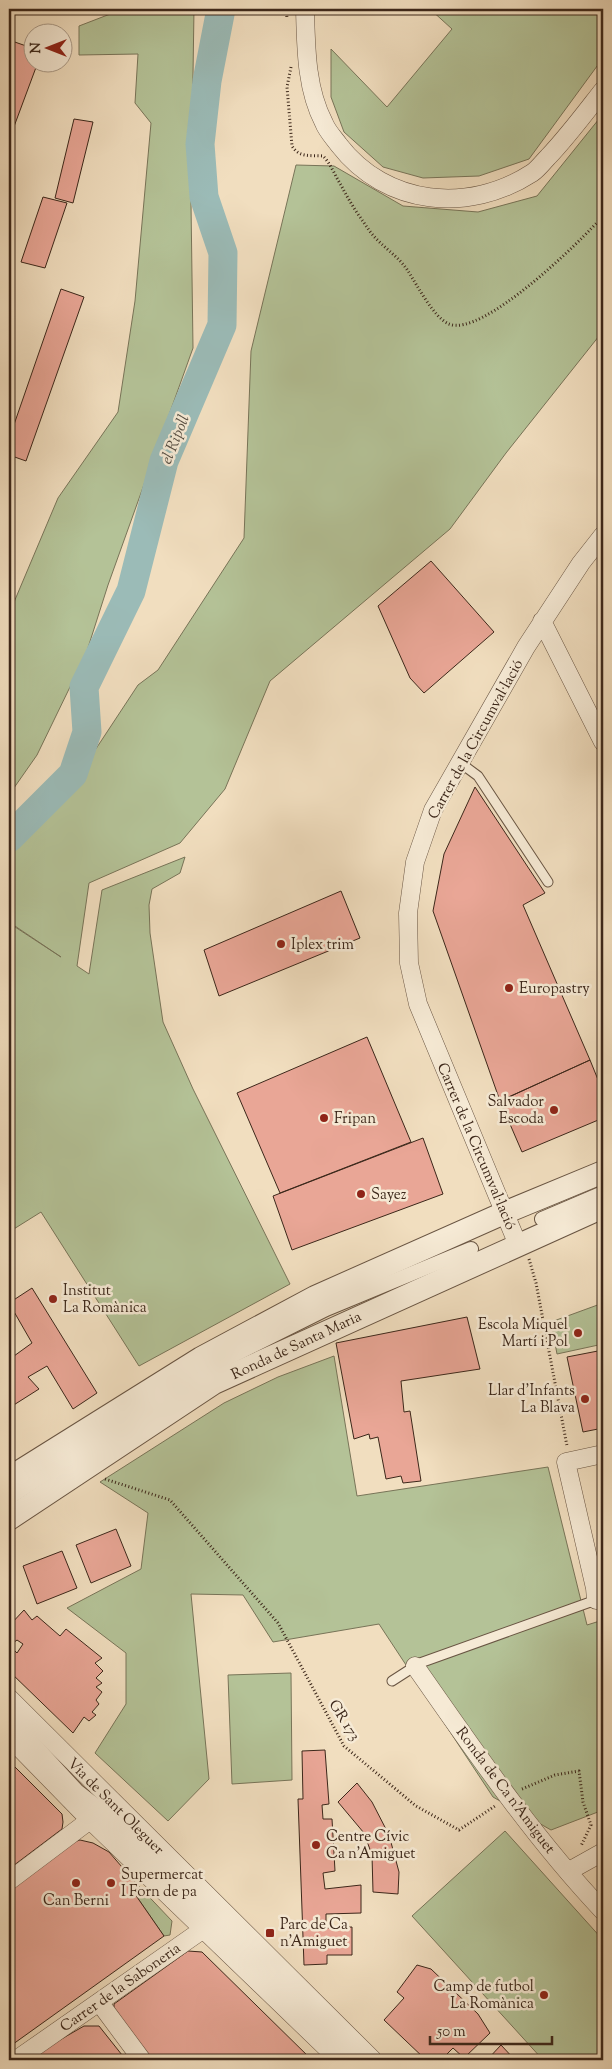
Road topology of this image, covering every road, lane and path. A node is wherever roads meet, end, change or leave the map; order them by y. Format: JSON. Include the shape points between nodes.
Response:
{"nodes":[{"id":1,"x":286,"y":9,"type":"edge"},
{"id":2,"x":305,"y":9,"type":"edge"},
{"id":3,"x":288,"y":24,"type":"dead end"},
{"id":4,"x":291,"y":66,"type":"dead end"},
{"id":5,"x":603,"y":90,"type":"edge"},
{"id":6,"x":603,"y":216,"type":"edge"},
{"id":7,"x":603,"y":535,"type":"edge"},
{"id":8,"x":542,"y":622,"type":"junction"},
{"id":9,"x":603,"y":742,"type":"edge"},
{"id":10,"x":459,"y":762,"type":"junction"},
{"id":11,"x":548,"y":882,"type":"dead end"},
{"id":12,"x":603,"y":1172,"type":"edge"},
{"id":13,"x":603,"y":1193,"type":"edge"},
{"id":14,"x":603,"y":1207,"type":"edge"},
{"id":15,"x":504,"y":1213,"type":"junction"},
{"id":16,"x":542,"y":1219,"type":"dead end"},
{"id":17,"x":518,"y":1244,"type":"junction"},
{"id":18,"x":470,"y":1249,"type":"dead end"},
{"id":19,"x":603,"y":1454,"type":"edge"},
{"id":20,"x":566,"y":1462,"type":"junction"},
{"id":21,"x":81,"y":1471,"type":"junction"},
{"id":22,"x":9,"y":1478,"type":"edge"},
{"id":23,"x":9,"y":1498,"type":"edge"},
{"id":24,"x":9,"y":1519,"type":"edge"},
{"id":25,"x":600,"y":1599,"type":"edge"},
{"id":26,"x":415,"y":1666,"type":"junction"},
{"id":27,"x":392,"y":1681,"type":"dead end"},
{"id":28,"x":9,"y":1699,"type":"edge"},
{"id":29,"x":9,"y":1718,"type":"edge"},
{"id":30,"x":9,"y":1737,"type":"edge"},
{"id":31,"x":508,"y":1796,"type":"junction"},
{"id":32,"x":100,"y":1810,"type":"junction"},
{"id":33,"x":603,"y":1852,"type":"edge"},
{"id":34,"x":569,"y":1871,"type":"junction"},
{"id":35,"x":9,"y":1880,"type":"edge"},
{"id":36,"x":603,"y":1910,"type":"edge"},
{"id":37,"x":215,"y":1921,"type":"junction"},
{"id":38,"x":99,"y":2002,"type":"junction"},
{"id":39,"x":16,"y":2060,"type":"edge"},
{"id":40,"x":142,"y":2060,"type":"edge"},
{"id":41,"x":339,"y":2060,"type":"edge"},
{"id":42,"x":356,"y":2060,"type":"edge"},
{"id":43,"x":373,"y":2060,"type":"edge"}],
"edges":[{"from":1,"to":3,"type":"path"},
{"from":2,"to":5,"type":"street","via":[[311,90],[324,124],[351,160],[380,181],[411,193],[430,198],[471,198],[494,192],[533,172],[563,142]]},
{"from":4,"to":6,"type":"path","via":[[287,87],[292,146],[302,155],[323,156],[328,160],[341,187],[378,242],[408,270],[441,319],[449,324],[469,325],[497,308],[552,267]]},
{"from":7,"to":8,"type":"street","name":"Carrer de la Circumval·lació"},
{"from":8,"to":9,"type":"street"},
{"from":8,"to":10,"type":"street","name":"Carrer de la Circumval·lació"},
{"from":10,"to":11,"type":"lane","via":[[478,776]]},
{"from":10,"to":15,"type":"street","name":"Carrer de la Circumval·lació","via":[[433,810],[416,862],[408,913],[409,962],[418,1004]]},
{"from":12,"to":15,"type":"street","name":"Ronda de Santa Maria"},
{"from":13,"to":16,"type":"street"},
{"from":14,"to":17,"type":"street","name":"Ronda de Santa Maria"},
{"from":15,"to":17,"type":"street","name":"Carrer de la Circumval·lació"},
{"from":15,"to":22,"type":"street","name":"Ronda de Santa Maria","via":[[315,1297],[201,1358]]},
{"from":17,"to":20,"type":"path","via":[[530,1261],[536,1283],[567,1439]]},
{"from":17,"to":21,"type":"street","name":"Ronda de Santa Maria","via":[[214,1383]]},
{"from":18,"to":23,"type":"street","name":"Ronda de Santa Maria","via":[[326,1309],[210,1368]]},
{"from":19,"to":20,"type":"street"},
{"from":20,"to":25,"type":"street"},
{"from":21,"to":24,"type":"street","name":"Ronda de Santa Maria"},
{"from":21,"to":31,"type":"path","name":"GR 173","via":[[170,1500],[278,1623],[344,1746],[416,1806],[459,1830]]},
{"from":25,"to":26,"type":"lane"},
{"from":26,"to":27,"type":"lane"},
{"from":26,"to":31,"type":"street","name":"Ronda de Ca n'Amiguet"},
{"from":28,"to":32,"type":"street","name":"Via de Sant Oleguer"},
{"from":29,"to":32,"type":"street","name":"Via de Sant Oleguer"},
{"from":30,"to":32,"type":"street","name":"Via de Sant Oleguer"},
{"from":31,"to":34,"type":"street","name":"Ronda de Ca n'Amiguet"},
{"from":31,"to":34,"type":"path","name":"GR 173","via":[[555,1775],[579,1771],[583,1802],[591,1825]]},
{"from":32,"to":35,"type":"street"},
{"from":32,"to":37,"type":"street","name":"Via de Sant Oleguer"},
{"from":32,"to":37,"type":"street","name":"Via de Sant Oleguer"},
{"from":33,"to":34,"type":"street"},
{"from":34,"to":36,"type":"street","name":"Ronda de Ca n'Amiguet"},
{"from":37,"to":38,"type":"street","name":"Carrer de la Saboneria"},
{"from":37,"to":41,"type":"street","name":"Via de Sant Oleguer"},
{"from":37,"to":42,"type":"street","name":"Via de Sant Oleguer"},
{"from":37,"to":43,"type":"street","name":"Via de Sant Oleguer"},
{"from":38,"to":39,"type":"street","name":"Carrer de la Saboneria"},
{"from":38,"to":40,"type":"street"}]}
